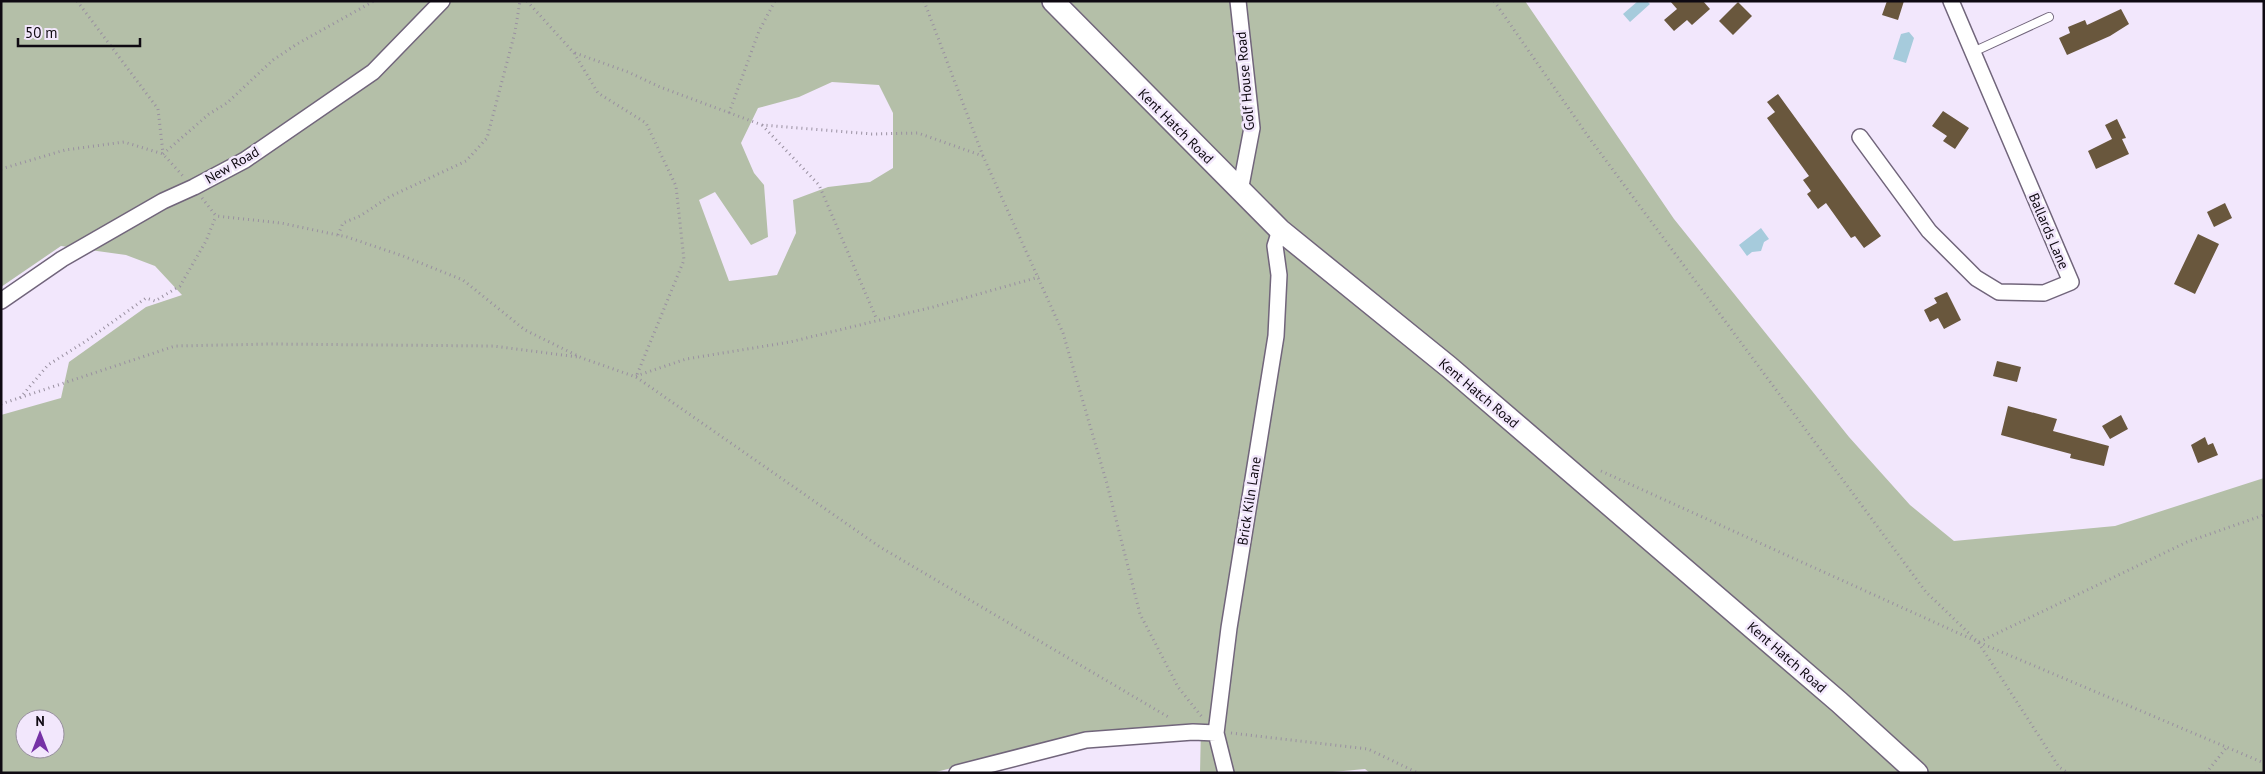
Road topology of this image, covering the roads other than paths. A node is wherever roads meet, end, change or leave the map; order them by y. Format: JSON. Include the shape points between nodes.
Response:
{"nodes":[{"id":1,"x":442,"y":1,"type":"edge"},
{"id":2,"x":1054,"y":1,"type":"edge"},
{"id":3,"x":1238,"y":1,"type":"edge"},
{"id":4,"x":1951,"y":1,"type":"edge"},
{"id":5,"x":2049,"y":17,"type":"dead end"},
{"id":6,"x":1973,"y":52,"type":"junction"},
{"id":7,"x":1860,"y":137,"type":"dead end"},
{"id":8,"x":1240,"y":191,"type":"junction"},
{"id":9,"x":1280,"y":230,"type":"junction"},
{"id":10,"x":1,"y":301,"type":"edge"},
{"id":11,"x":1216,"y":733,"type":"junction"},
{"id":12,"x":957,"y":773,"type":"edge"},
{"id":13,"x":1226,"y":773,"type":"edge"},
{"id":14,"x":1917,"y":773,"type":"edge"}],
"edges":[{"from":1,"to":10,"type":"street","name":"New Road","via":[[373,72],[245,160],[163,201],[62,259]]},
{"from":2,"to":8,"type":"main road","name":"Kent Hatch Road"},
{"from":3,"to":8,"type":"street","name":"Golf House Road","via":[[1252,128]]},
{"from":4,"to":6,"type":"street","name":"Ballards Lane"},
{"from":5,"to":6,"type":"lane"},
{"from":6,"to":7,"type":"street","name":"Ballards Lane","via":[[2072,282],[2044,293],[1999,292],[1976,278],[1929,231]]},
{"from":8,"to":9,"type":"main road","name":"Kent Hatch Road"},
{"from":9,"to":11,"type":"street","name":"Brick Kiln Lane","via":[[1275,246],[1279,275],[1276,336],[1229,628]]},
{"from":9,"to":14,"type":"main road","name":"Kent Hatch Road","via":[[1449,368],[1839,702]]},
{"from":11,"to":12,"type":"street","via":[[1086,740]]},
{"from":11,"to":13,"type":"street","name":"Brick Kiln Lane"}]}
